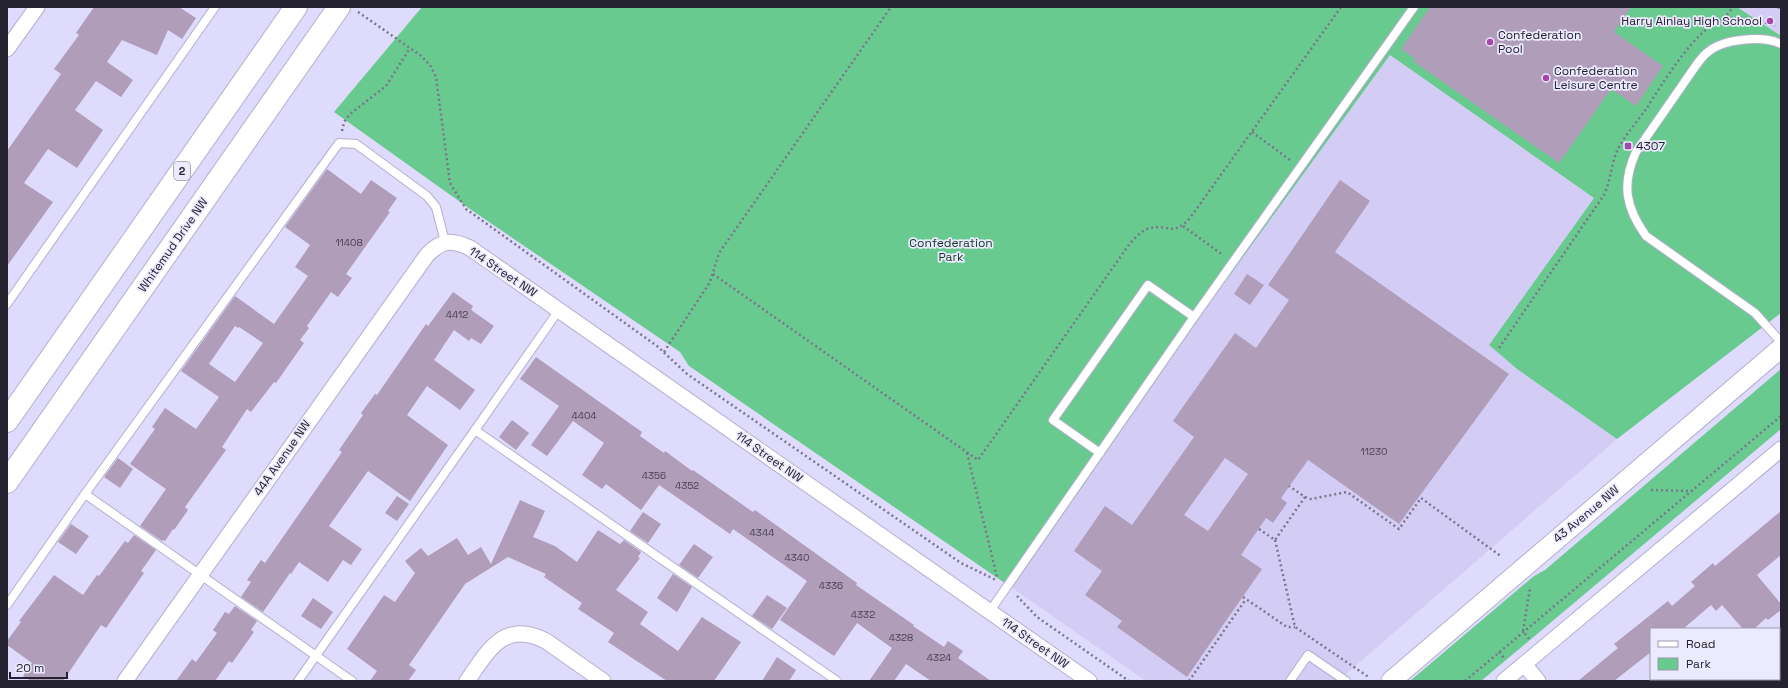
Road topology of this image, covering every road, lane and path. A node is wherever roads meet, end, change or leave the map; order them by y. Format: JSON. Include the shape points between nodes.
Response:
{"nodes":[{"id":1,"x":37,"y":7,"type":"edge"},
{"id":2,"x":214,"y":7,"type":"edge"},
{"id":3,"x":296,"y":7,"type":"edge"},
{"id":4,"x":891,"y":7,"type":"edge"},
{"id":5,"x":1341,"y":7,"type":"edge"},
{"id":6,"x":1414,"y":7,"type":"edge"},
{"id":7,"x":1733,"y":7,"type":"edge"},
{"id":8,"x":1778,"y":7,"type":"edge"},
{"id":9,"x":348,"y":9,"type":"edge"},
{"id":10,"x":1781,"y":9,"type":"edge"},
{"id":11,"x":1724,"y":19,"type":"dead end"},
{"id":12,"x":1781,"y":44,"type":"edge"},
{"id":13,"x":410,"y":48,"type":"junction"},
{"id":14,"x":7,"y":49,"type":"edge"},
{"id":15,"x":1252,"y":132,"type":"junction"},
{"id":16,"x":341,"y":143,"type":"junction"},
{"id":17,"x":1301,"y":167,"type":"junction"},
{"id":18,"x":1183,"y":226,"type":"junction"},
{"id":19,"x":445,"y":242,"type":"junction"},
{"id":20,"x":1233,"y":263,"type":"junction"},
{"id":21,"x":713,"y":274,"type":"junction"},
{"id":22,"x":7,"y":304,"type":"edge"},
{"id":23,"x":559,"y":310,"type":"junction"},
{"id":24,"x":1194,"y":318,"type":"junction"},
{"id":25,"x":1781,"y":342,"type":"edge"},
{"id":26,"x":1781,"y":348,"type":"edge"},
{"id":27,"x":664,"y":352,"type":"junction"},
{"id":28,"x":1781,"y":416,"type":"edge"},
{"id":29,"x":7,"y":421,"type":"edge"},
{"id":30,"x":476,"y":430,"type":"junction"},
{"id":31,"x":1781,"y":449,"type":"edge"},
{"id":32,"x":967,"y":453,"type":"junction"},
{"id":33,"x":1100,"y":453,"type":"junction"},
{"id":34,"x":7,"y":482,"type":"edge"},
{"id":35,"x":1289,"y":486,"type":"dead end"},
{"id":36,"x":1651,"y":490,"type":"dead end"},
{"id":37,"x":1693,"y":491,"type":"junction"},
{"id":38,"x":85,"y":494,"type":"junction"},
{"id":39,"x":1305,"y":497,"type":"junction"},
{"id":40,"x":1259,"y":529,"type":"dead end"},
{"id":41,"x":1275,"y":540,"type":"junction"},
{"id":42,"x":1502,"y":557,"type":"dead end"},
{"id":43,"x":199,"y":575,"type":"junction"},
{"id":44,"x":1530,"y":584,"type":"dead end"},
{"id":45,"x":1016,"y":594,"type":"dead end"},
{"id":46,"x":1243,"y":597,"type":"dead end"},
{"id":47,"x":1246,"y":599,"type":"junction"},
{"id":48,"x":7,"y":605,"type":"edge"},
{"id":49,"x":990,"y":611,"type":"junction"},
{"id":50,"x":1295,"y":627,"type":"junction"},
{"id":51,"x":1523,"y":631,"type":"junction"},
{"id":52,"x":1530,"y":639,"type":"dead end"},
{"id":53,"x":1499,"y":652,"type":"junction"},
{"id":54,"x":316,"y":656,"type":"junction"},
{"id":55,"x":1505,"y":660,"type":"dead end"},
{"id":56,"x":1524,"y":664,"type":"junction"},
{"id":57,"x":1370,"y":678,"type":"dead end"},
{"id":58,"x":125,"y":681,"type":"edge"},
{"id":59,"x":298,"y":681,"type":"edge"},
{"id":60,"x":352,"y":681,"type":"edge"},
{"id":61,"x":467,"y":681,"type":"edge"},
{"id":62,"x":603,"y":681,"type":"edge"},
{"id":63,"x":837,"y":681,"type":"edge"},
{"id":64,"x":1089,"y":681,"type":"edge"},
{"id":65,"x":1129,"y":681,"type":"edge"},
{"id":66,"x":1189,"y":681,"type":"edge"},
{"id":67,"x":1290,"y":681,"type":"edge"},
{"id":68,"x":1346,"y":681,"type":"edge"},
{"id":69,"x":1392,"y":681,"type":"edge"},
{"id":70,"x":1464,"y":681,"type":"edge"},
{"id":71,"x":1504,"y":681,"type":"edge"},
{"id":72,"x":1538,"y":681,"type":"edge"}],
"edges":[{"from":1,"to":14,"type":"street"},
{"from":2,"to":22,"type":"lane"},
{"from":3,"to":29,"type":"highway","number":"2"},
{"from":4,"to":21,"type":"path","via":[[719,253]]},
{"from":5,"to":15,"type":"path"},
{"from":6,"to":17,"type":"lane"},
{"from":7,"to":11,"type":"path"},
{"from":8,"to":10,"type":"path"},
{"from":9,"to":13,"type":"path"},
{"from":9,"to":34,"type":"highway","name":"Whitemud Drive NW"},
{"from":12,"to":25,"type":"lane","via":[[1774,40],[1754,39],[1725,45],[1708,52],[1636,152],[1627,178],[1630,210],[1646,236],[1755,313]]},
{"from":13,"to":16,"type":"path","via":[[386,86],[350,114],[344,122]]},
{"from":13,"to":27,"type":"path","via":[[430,65],[436,77],[450,183],[466,209]]},
{"from":15,"to":17,"type":"path"},
{"from":15,"to":18,"type":"path"},
{"from":16,"to":19,"type":"lane","via":[[356,144],[427,196],[436,207]]},
{"from":16,"to":38,"type":"lane"},
{"from":17,"to":20,"type":"lane"},
{"from":18,"to":20,"type":"path"},
{"from":18,"to":32,"type":"path","via":[[1176,229],[1150,228],[1138,234],[978,460]]},
{"from":19,"to":23,"type":"street","name":"114 Street NW","via":[[457,242],[470,248]]},
{"from":19,"to":43,"type":"street","name":"44A Avenue NW","via":[[436,246],[427,255]]},
{"from":20,"to":24,"type":"lane"},
{"from":21,"to":27,"type":"path"},
{"from":21,"to":32,"type":"path"},
{"from":23,"to":30,"type":"lane"},
{"from":23,"to":49,"type":"street","name":"114 Street NW"},
{"from":24,"to":33,"type":"lane"},
{"from":24,"to":33,"type":"lane","via":[[1148,285],[1053,420]]},
{"from":26,"to":69,"type":"street","name":"43 Avenue NW"},
{"from":27,"to":32,"type":"path","via":[[687,374],[961,563],[998,581]]},
{"from":28,"to":37,"type":"path"},
{"from":30,"to":54,"type":"lane"},
{"from":30,"to":63,"type":"lane"},
{"from":31,"to":56,"type":"street"},
{"from":33,"to":49,"type":"lane"},
{"from":35,"to":39,"type":"path"},
{"from":36,"to":37,"type":"path"},
{"from":37,"to":51,"type":"path"},
{"from":38,"to":43,"type":"lane"},
{"from":38,"to":48,"type":"lane"},
{"from":39,"to":41,"type":"path"},
{"from":39,"to":42,"type":"path","via":[[1310,499],[1347,492],[1399,529],[1421,498]]},
{"from":40,"to":41,"type":"path"},
{"from":41,"to":50,"type":"path"},
{"from":43,"to":54,"type":"lane"},
{"from":43,"to":58,"type":"street","name":"44A Avenue NW"},
{"from":44,"to":51,"type":"path"},
{"from":45,"to":65,"type":"path","via":[[1037,617]]},
{"from":46,"to":47,"type":"path"},
{"from":47,"to":50,"type":"path","via":[[1287,628]]},
{"from":47,"to":66,"type":"path"},
{"from":49,"to":64,"type":"street","name":"114 Street NW"},
{"from":50,"to":57,"type":"path"},
{"from":51,"to":52,"type":"path"},
{"from":51,"to":53,"type":"path"},
{"from":53,"to":55,"type":"path"},
{"from":53,"to":70,"type":"path"},
{"from":54,"to":59,"type":"lane"},
{"from":54,"to":60,"type":"lane"},
{"from":56,"to":71,"type":"street"},
{"from":56,"to":72,"type":"street"},
{"from":61,"to":62,"type":"street","via":[[488,651],[502,638],[521,633],[538,637]]},
{"from":67,"to":68,"type":"lane","via":[[1308,655]]}]}
